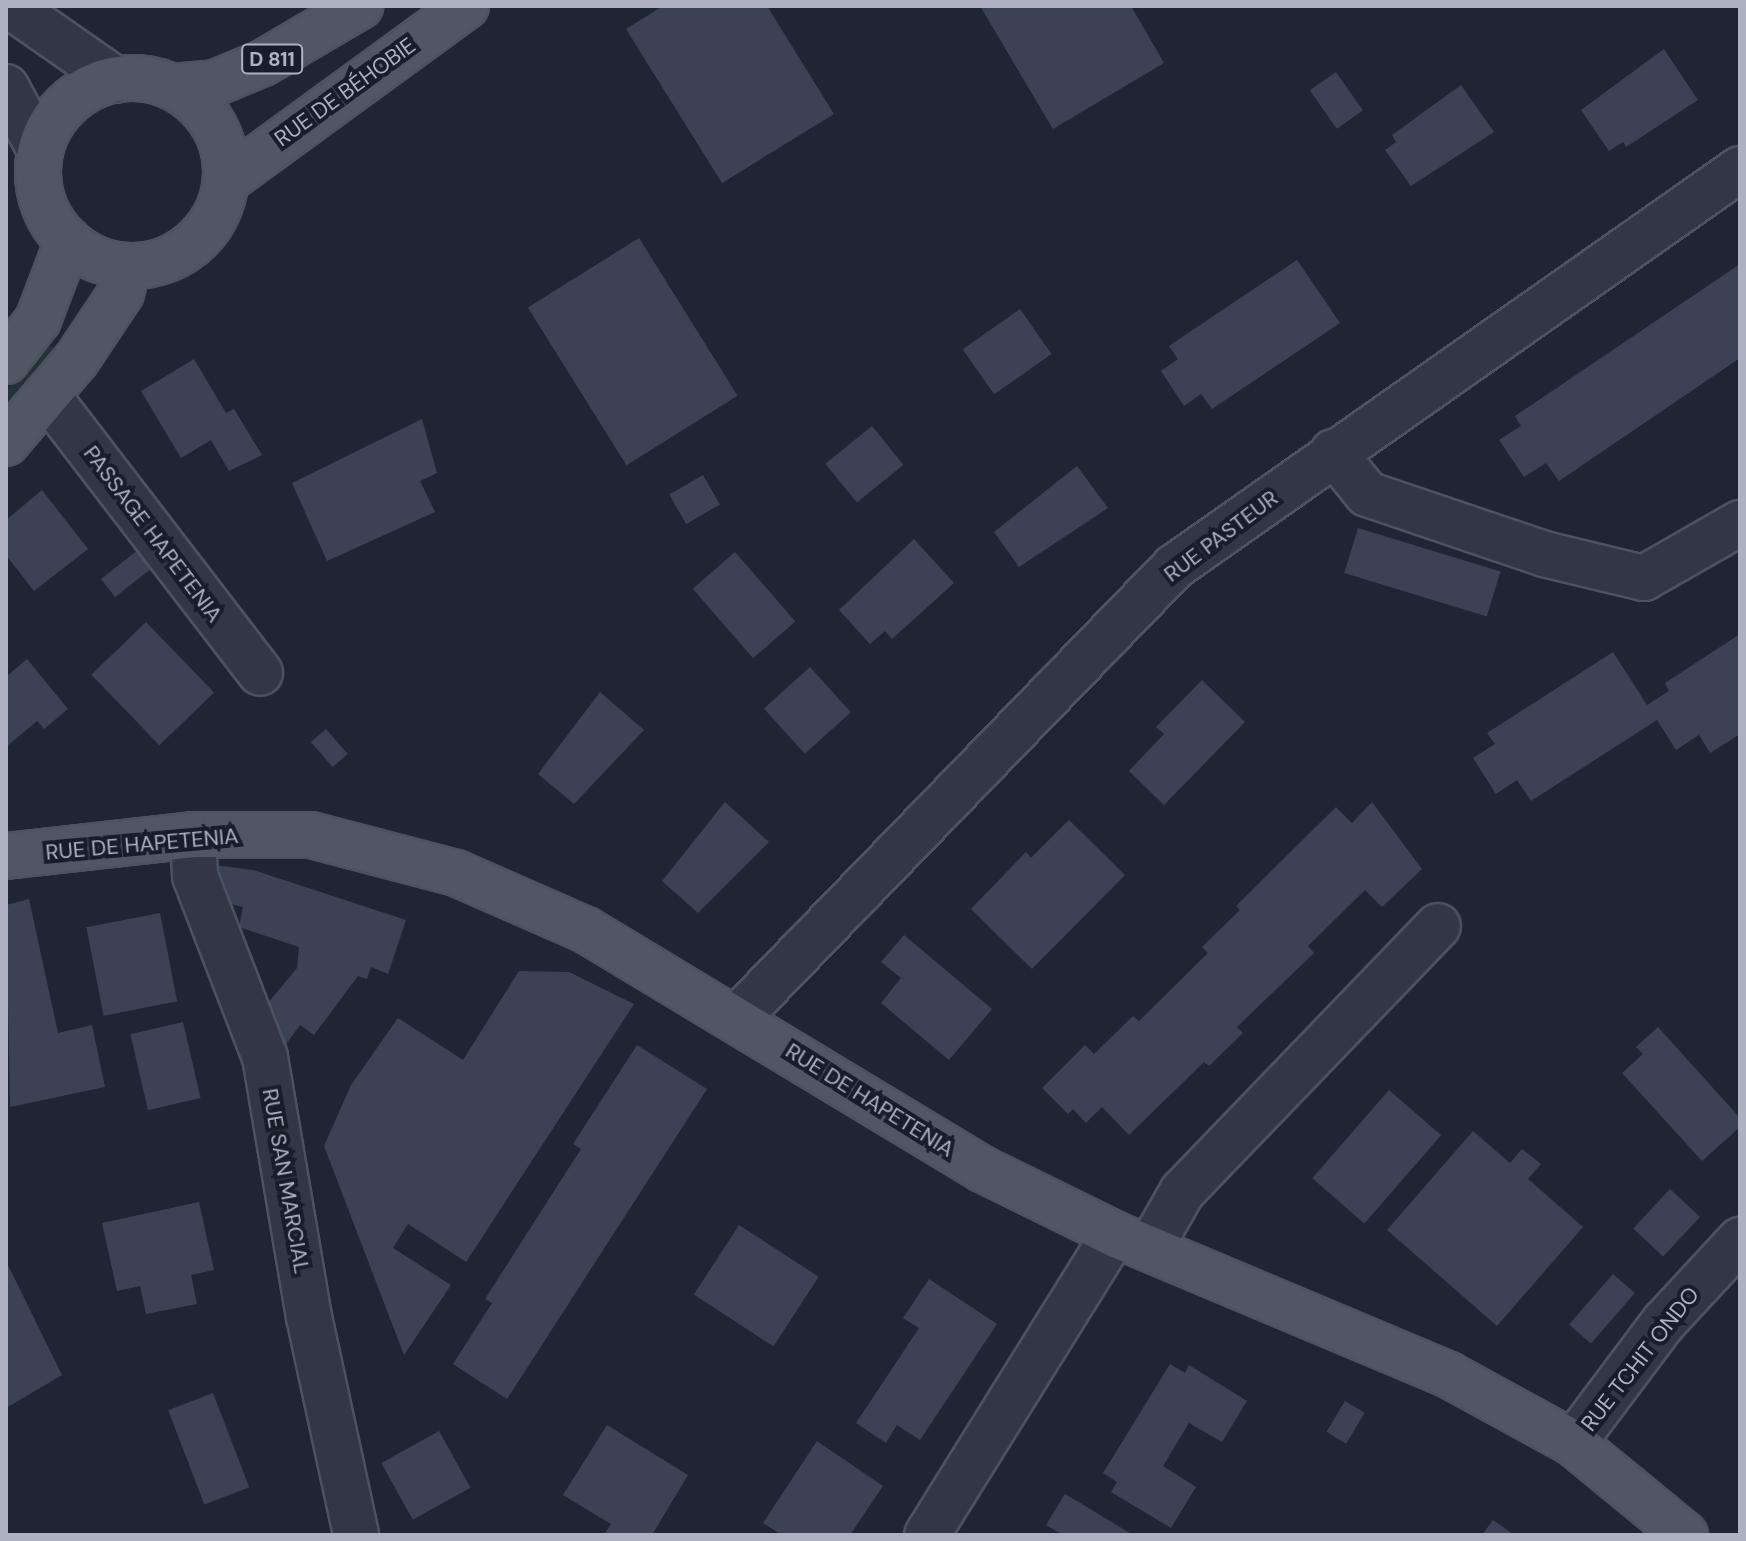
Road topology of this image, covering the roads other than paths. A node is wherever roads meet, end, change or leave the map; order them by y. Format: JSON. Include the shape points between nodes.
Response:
{"nodes":[{"id":1,"x":10,"y":6,"type":"edge"},
{"id":2,"x":360,"y":6,"type":"edge"},
{"id":3,"x":466,"y":6,"type":"edge"},
{"id":4,"x":116,"y":80,"type":"junction"},
{"id":5,"x":6,"y":87,"type":"edge"},
{"id":6,"x":173,"y":87,"type":"junction"},
{"id":7,"x":40,"y":150,"type":"junction"},
{"id":8,"x":1740,"y":169,"type":"edge"},
{"id":9,"x":226,"y":181,"type":"junction"},
{"id":10,"x":68,"y":241,"type":"junction"},
{"id":11,"x":128,"y":267,"type":"junction"},
{"id":12,"x":6,"y":361,"type":"edge"},
{"id":13,"x":47,"y":395,"type":"junction"},
{"id":14,"x":6,"y":443,"type":"edge"},
{"id":15,"x":1333,"y":452,"type":"junction"},
{"id":16,"x":1740,"y":523,"type":"edge"},
{"id":17,"x":260,"y":673,"type":"dead end"},
{"id":18,"x":193,"y":835,"type":"junction"},
{"id":19,"x":6,"y":856,"type":"edge"},
{"id":20,"x":1438,"y":926,"type":"dead end"},
{"id":21,"x":737,"y":1018,"type":"junction"},
{"id":22,"x":1740,"y":1240,"type":"edge"},
{"id":23,"x":1132,"y":1241,"type":"junction"},
{"id":24,"x":1573,"y":1443,"type":"junction"},
{"id":25,"x":356,"y":1535,"type":"edge"},
{"id":26,"x":927,"y":1535,"type":"edge"},
{"id":27,"x":1685,"y":1535,"type":"edge"}],
"edges":[{"from":1,"to":4,"type":"street"},
{"from":2,"to":6,"type":"main road","number":"D 811","via":[[263,63],[215,83]]},
{"from":3,"to":9,"type":"main road","name":"RUE DE BÉHOBIE"},
{"from":4,"to":6,"type":"main road"},
{"from":4,"to":7,"type":"main road","via":[[75,98]]},
{"from":5,"to":7,"type":"street"},
{"from":6,"to":9,"type":"main road","via":[[214,125]]},
{"from":7,"to":10,"type":"main road","via":[[44,203]]},
{"from":8,"to":15,"type":"street","name":"RUE PASTEUR"},
{"from":9,"to":11,"type":"main road","via":[[220,209],[183,252]]},
{"from":10,"to":11,"type":"main road","via":[[106,263]]},
{"from":10,"to":12,"type":"main road","via":[[38,320]]},
{"from":11,"to":13,"type":"main road","via":[[121,293]]},
{"from":13,"to":14,"type":"main road"},
{"from":13,"to":17,"type":"street","name":"PASSAGE HAPETENIA"},
{"from":15,"to":16,"type":"street","via":[[1367,494],[1544,554],[1644,578]]},
{"from":15,"to":21,"type":"street","name":"RUE PASTEUR","via":[[1174,567]]},
{"from":18,"to":19,"type":"main road","name":"RUE DE HAPETENIA"},
{"from":18,"to":21,"type":"main road","name":"RUE DE HAPETENIA","via":[[311,835],[456,873],[586,930]]},
{"from":18,"to":25,"type":"street","name":"RUE SAN MARCIAL","via":[[195,876],[265,1057],[309,1317]]},
{"from":20,"to":23,"type":"street"},
{"from":21,"to":23,"type":"main road","name":"RUE DE HAPETENIA","via":[[982,1169]]},
{"from":22,"to":24,"type":"street","name":"RUE TCHIT ONDO","via":[[1664,1322]]},
{"from":23,"to":24,"type":"main road","name":"RUE DE HAPETENIA","via":[[1449,1375]]},
{"from":23,"to":26,"type":"street"},
{"from":24,"to":27,"type":"main road","name":"RUE DE HAPETENIA"}]}
